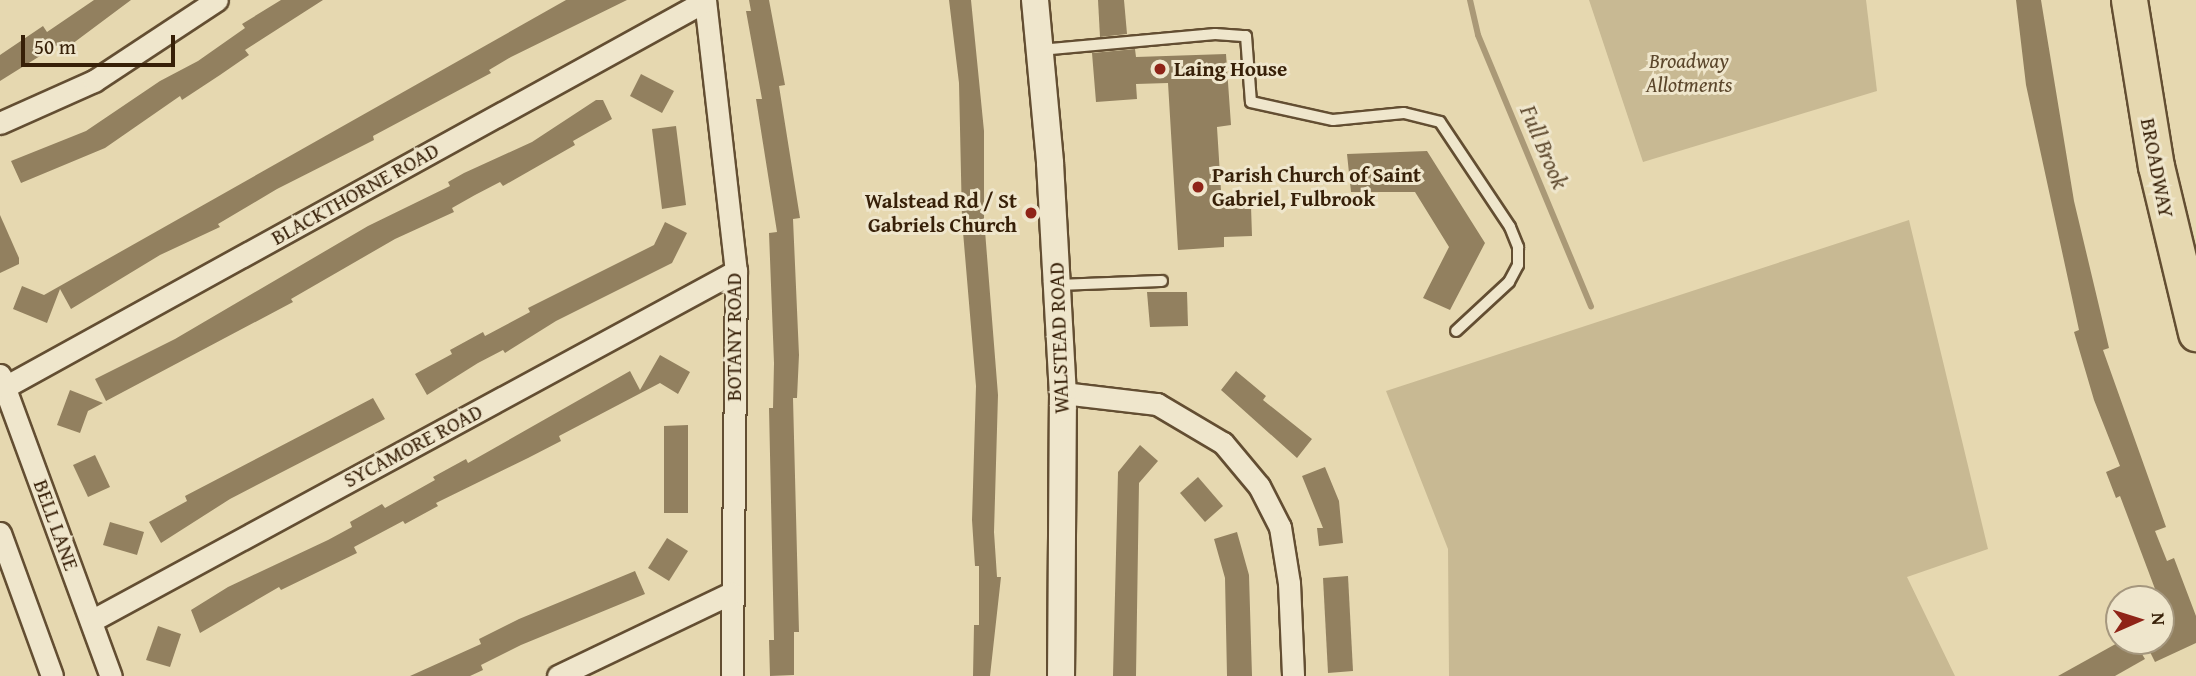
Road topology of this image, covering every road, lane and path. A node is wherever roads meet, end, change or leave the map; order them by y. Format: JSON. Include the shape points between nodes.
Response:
{"nodes":[{"id":1,"x":217,"y":0,"type":"edge"},
{"id":2,"x":1035,"y":0,"type":"edge"},
{"id":3,"x":2129,"y":0,"type":"edge"},
{"id":4,"x":705,"y":1,"type":"edge"},
{"id":5,"x":1040,"y":50,"type":"junction"},
{"id":6,"x":0,"y":123,"type":"edge"},
{"id":7,"x":736,"y":271,"type":"junction"},
{"id":8,"x":1162,"y":281,"type":"dead end"},
{"id":9,"x":1057,"y":285,"type":"junction"},
{"id":10,"x":1456,"y":331,"type":"dead end"},
{"id":11,"x":2196,"y":334,"type":"edge"},
{"id":12,"x":2,"y":381,"type":"edge"},
{"id":13,"x":1063,"y":393,"type":"junction"},
{"id":14,"x":0,"y":533,"type":"edge"},
{"id":15,"x":731,"y":593,"type":"junction"},
{"id":16,"x":91,"y":621,"type":"junction"},
{"id":17,"x":52,"y":676,"type":"edge"},
{"id":18,"x":111,"y":676,"type":"edge"},
{"id":19,"x":558,"y":676,"type":"edge"},
{"id":20,"x":733,"y":676,"type":"edge"},
{"id":21,"x":1061,"y":676,"type":"edge"},
{"id":22,"x":1293,"y":676,"type":"edge"}],
"edges":[{"from":1,"to":6,"type":"street","via":[[94,81]]},
{"from":2,"to":5,"type":"street","name":"WALSTEAD ROAD"},
{"from":3,"to":11,"type":"highway","name":"BROADWAY","via":[[2156,166]]},
{"from":4,"to":7,"type":"street","name":"BOTANY ROAD"},
{"from":4,"to":12,"type":"street","name":"BLACKTHORNE ROAD"},
{"from":5,"to":9,"type":"street","name":"WALSTEAD ROAD"},
{"from":5,"to":10,"type":"lane","via":[[1215,34],[1246,36],[1251,102],[1333,120],[1404,113],[1440,122],[1510,227],[1518,247],[1518,265],[1509,282]]},
{"from":7,"to":15,"type":"street","name":"BOTANY ROAD"},
{"from":7,"to":16,"type":"street","name":"SYCAMORE ROAD"},
{"from":8,"to":9,"type":"lane"},
{"from":9,"to":13,"type":"street","name":"WALSTEAD ROAD"},
{"from":12,"to":16,"type":"street","name":"BELL LANE"},
{"from":13,"to":21,"type":"street","name":"WALSTEAD ROAD"},
{"from":13,"to":22,"type":"street","via":[[1157,404],[1223,443],[1259,486],[1280,527],[1289,583]]},
{"from":14,"to":17,"type":"street"},
{"from":15,"to":19,"type":"street"},
{"from":15,"to":20,"type":"street","name":"BOTANY ROAD"},
{"from":16,"to":18,"type":"street","name":"BELL LANE"}]}
